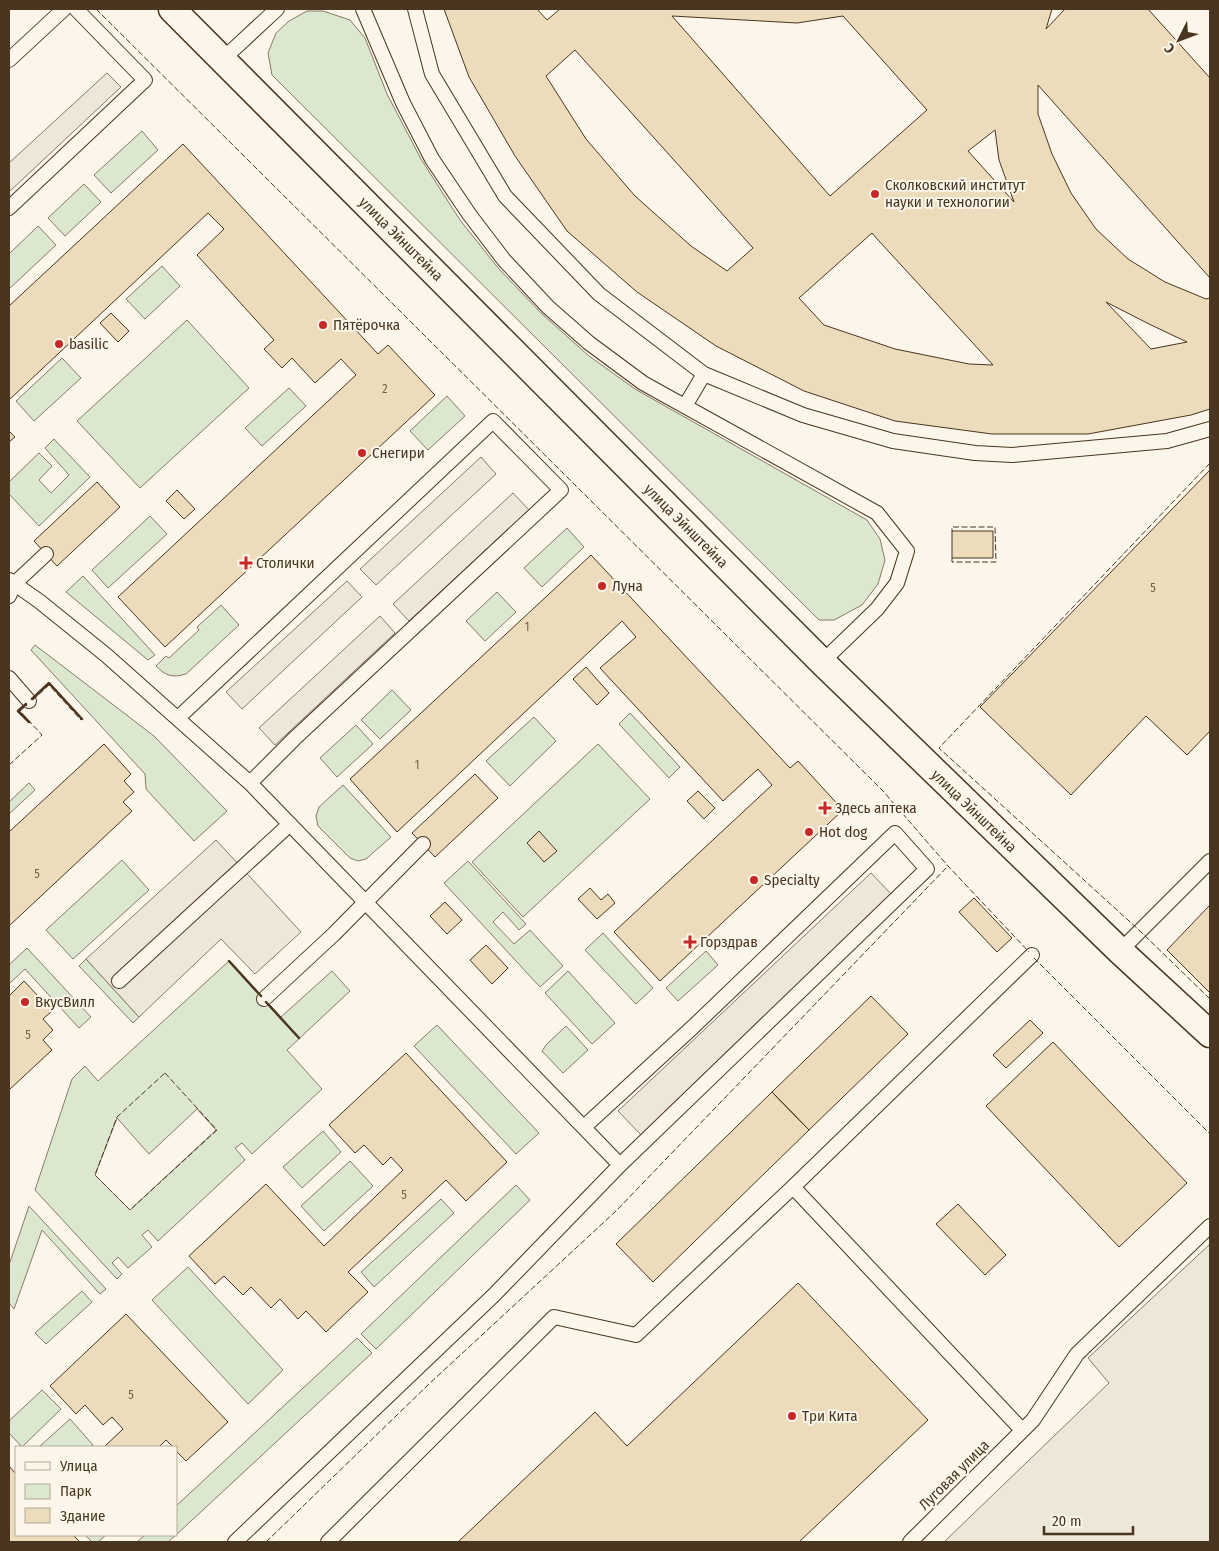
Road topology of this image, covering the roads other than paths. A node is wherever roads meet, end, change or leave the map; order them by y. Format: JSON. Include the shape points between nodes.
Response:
{"nodes":[{"id":1,"x":64,"y":9,"type":"edge"},
{"id":2,"x":76,"y":9,"type":"edge"},
{"id":3,"x":172,"y":9,"type":"edge"},
{"id":4,"x":277,"y":9,"type":"edge"},
{"id":5,"x":363,"y":9,"type":"edge"},
{"id":6,"x":415,"y":9,"type":"edge"},
{"id":7,"x":9,"y":60,"type":"edge"},
{"id":8,"x":222,"y":60,"type":"junction"},
{"id":9,"x":9,"y":208,"type":"edge"},
{"id":10,"x":704,"y":374,"type":"junction"},
{"id":11,"x":685,"y":406,"type":"junction"},
{"id":12,"x":1210,"y":428,"type":"edge"},
{"id":13,"x":46,"y":554,"type":"dead end"},
{"id":14,"x":10,"y":587,"type":"edge"},
{"id":15,"x":822,"y":662,"type":"junction"},
{"id":16,"x":9,"y":678,"type":"edge"},
{"id":17,"x":29,"y":701,"type":"dead end"},
{"id":18,"x":178,"y":718,"type":"junction"},
{"id":19,"x":250,"y":783,"type":"junction"},
{"id":20,"x":290,"y":824,"type":"junction"},
{"id":21,"x":423,"y":844,"type":"dead end"},
{"id":22,"x":1210,"y":862,"type":"edge"},
{"id":23,"x":366,"y":902,"type":"junction"},
{"id":24,"x":1120,"y":952,"type":"junction"},
{"id":25,"x":1032,"y":955,"type":"dead end"},
{"id":26,"x":119,"y":981,"type":"dead end"},
{"id":27,"x":264,"y":999,"type":"dead end"},
{"id":28,"x":1210,"y":1034,"type":"edge"},
{"id":29,"x":584,"y":1127,"type":"junction"},
{"id":30,"x":620,"y":1165,"type":"junction"},
{"id":31,"x":793,"y":1187,"type":"junction"},
{"id":32,"x":1210,"y":1226,"type":"edge"},
{"id":33,"x":1022,"y":1430,"type":"junction"},
{"id":34,"x":235,"y":1542,"type":"edge"},
{"id":35,"x":328,"y":1542,"type":"edge"},
{"id":36,"x":910,"y":1542,"type":"edge"}],
"edges":[{"from":1,"to":7,"type":"lane"},
{"from":2,"to":9,"type":"lane","via":[[145,80]]},
{"from":3,"to":8,"type":"street","name":"улица Эйнштейна"},
{"from":4,"to":8,"type":"lane"},
{"from":5,"to":11,"type":"lane","via":[[402,103],[432,159],[504,260],[589,343],[644,383]]},
{"from":6,"to":10,"type":"lane","via":[[432,74],[506,196],[598,294]]},
{"from":8,"to":15,"type":"street","name":"улица Эйнштейна"},
{"from":10,"to":11,"type":"lane"},
{"from":10,"to":12,"type":"lane","via":[[803,415],[884,438],[974,453],[1012,455],[1167,441]]},
{"from":11,"to":15,"type":"lane","via":[[877,513],[907,551],[897,583],[877,608]]},
{"from":13,"to":14,"type":"lane"},
{"from":14,"to":18,"type":"lane","via":[[39,601]]},
{"from":15,"to":24,"type":"street","name":"улица Эйнштейна"},
{"from":16,"to":17,"type":"lane"},
{"from":18,"to":19,"type":"lane"},
{"from":18,"to":19,"type":"lane","via":[[493,421],[561,490]]},
{"from":19,"to":20,"type":"lane"},
{"from":20,"to":23,"type":"lane"},
{"from":20,"to":26,"type":"lane"},
{"from":21,"to":23,"type":"lane"},
{"from":22,"to":24,"type":"lane"},
{"from":23,"to":27,"type":"lane"},
{"from":23,"to":29,"type":"lane"},
{"from":24,"to":28,"type":"street","name":"улица Эйнштейна"},
{"from":25,"to":31,"type":"lane"},
{"from":29,"to":30,"type":"lane"},
{"from":29,"to":30,"type":"lane","via":[[895,833],[927,868]]},
{"from":30,"to":34,"type":"lane","via":[[494,1295]]},
{"from":31,"to":33,"type":"lane"},
{"from":31,"to":35,"type":"lane","via":[[636,1335],[554,1318]]},
{"from":32,"to":33,"type":"lane","name":"Луговая улица","via":[[1077,1354]]},
{"from":33,"to":36,"type":"lane","name":"Луговая улица"}]}
